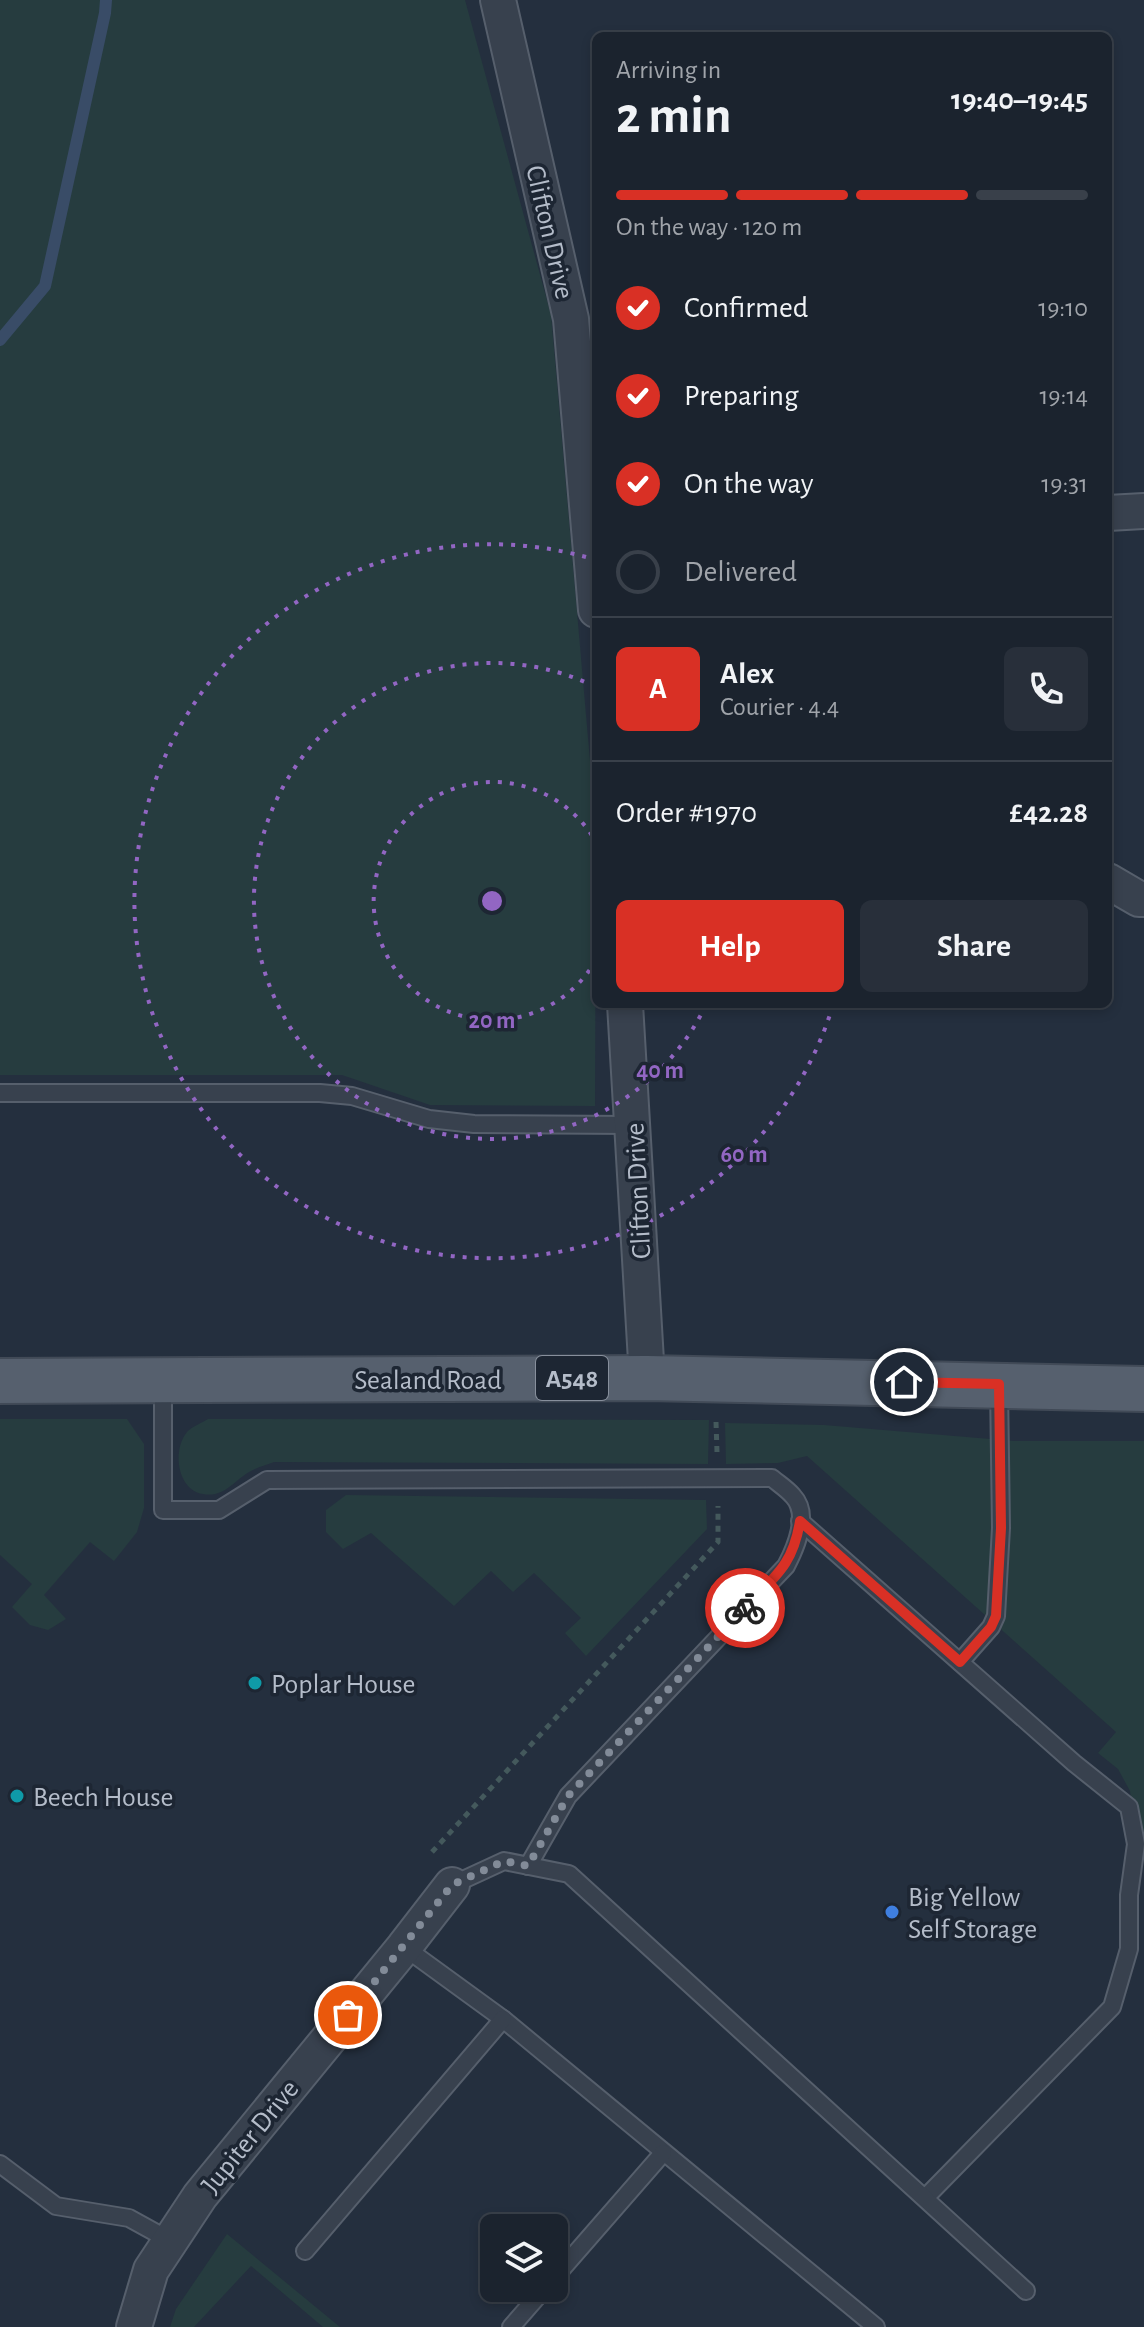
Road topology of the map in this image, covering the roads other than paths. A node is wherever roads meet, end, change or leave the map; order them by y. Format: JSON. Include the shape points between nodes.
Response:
{"nodes":[{"id":1,"x":498,"y":0,"type":"edge"},
{"id":2,"x":1144,"y":511,"type":"edge"},
{"id":3,"x":1112,"y":513,"type":"edge"},
{"id":4,"x":592,"y":563,"type":"edge"},
{"id":5,"x":1112,"y":883,"type":"edge"},
{"id":6,"x":1144,"y":899,"type":"edge"},
{"id":7,"x":625,"y":1008,"type":"edge"},
{"id":8,"x":0,"y":1093,"type":"edge"},
{"id":9,"x":633,"y":1125,"type":"junction"},
{"id":10,"x":647,"y":1378,"type":"junction"},
{"id":11,"x":163,"y":1380,"type":"junction"},
{"id":12,"x":0,"y":1381,"type":"edge"},
{"id":13,"x":999,"y":1384,"type":"junction"},
{"id":14,"x":1144,"y":1389,"type":"edge"},
{"id":15,"x":800,"y":1521,"type":"junction"},
{"id":16,"x":960,"y":1662,"type":"junction"},
{"id":17,"x":528,"y":1866,"type":"junction"},
{"id":18,"x":452,"y":1885,"type":"joint"},
{"id":19,"x":404,"y":1947,"type":"junction"},
{"id":20,"x":503,"y":2019,"type":"junction"},
{"id":21,"x":663,"y":2153,"type":"junction"},
{"id":22,"x":0,"y":2164,"type":"edge"},
{"id":23,"x":925,"y":2198,"type":"junction"},
{"id":24,"x":169,"y":2240,"type":"junction"},
{"id":25,"x":305,"y":2251,"type":"dead end"},
{"id":26,"x":568,"y":2262,"type":"edge"},
{"id":27,"x":1026,"y":2291,"type":"dead end"},
{"id":28,"x":533,"y":2302,"type":"edge"},
{"id":29,"x":134,"y":2327,"type":"edge"},
{"id":30,"x":511,"y":2327,"type":"edge"},
{"id":31,"x":876,"y":2327,"type":"edge"}],
"edges":[{"from":1,"to":4,"type":"street","name":"Clifton Drive","via":[[571,319]]},
{"from":2,"to":3,"type":"street"},
{"from":5,"to":6,"type":"street"},
{"from":7,"to":9,"type":"street","name":"Clifton Drive"},
{"from":8,"to":9,"type":"lane","via":[[320,1093],[474,1124]]},
{"from":9,"to":10,"type":"street","name":"Clifton Drive"},
{"from":10,"to":11,"type":"main road","name":"Sealand Road","number":"A548"},
{"from":10,"to":13,"type":"main road","name":"Sealand Road","number":"A548"},
{"from":11,"to":12,"type":"main road","name":"Sealand Road","number":"A548"},
{"from":11,"to":15,"type":"lane","via":[[163,1510],[219,1510],[267,1480],[772,1478],[796,1498]]},
{"from":13,"to":14,"type":"main road","name":"Sealand Road","number":"A548"},
{"from":13,"to":16,"type":"lane","via":[[996,1616]]},
{"from":15,"to":16,"type":"lane"},
{"from":15,"to":17,"type":"lane","via":[[797,1545],[786,1566],[568,1796]]},
{"from":16,"to":23,"type":"lane","via":[[1129,1807],[1136,1844],[1129,1949],[1112,2007]]},
{"from":17,"to":18,"type":"lane","via":[[504,1861]]},
{"from":17,"to":23,"type":"lane","via":[[569,1874]]},
{"from":18,"to":19,"type":"street","name":"Jupiter Drive"},
{"from":19,"to":20,"type":"lane"},
{"from":19,"to":24,"type":"street","name":"Jupiter Drive"},
{"from":20,"to":21,"type":"lane"},
{"from":20,"to":25,"type":"lane"},
{"from":21,"to":26,"type":"lane"},
{"from":21,"to":31,"type":"lane"},
{"from":22,"to":24,"type":"lane","via":[[56,2206],[129,2218]]},
{"from":23,"to":27,"type":"lane"},
{"from":24,"to":29,"type":"street","name":"Jupiter Drive","via":[[151,2270]]},
{"from":28,"to":30,"type":"lane"}]}
